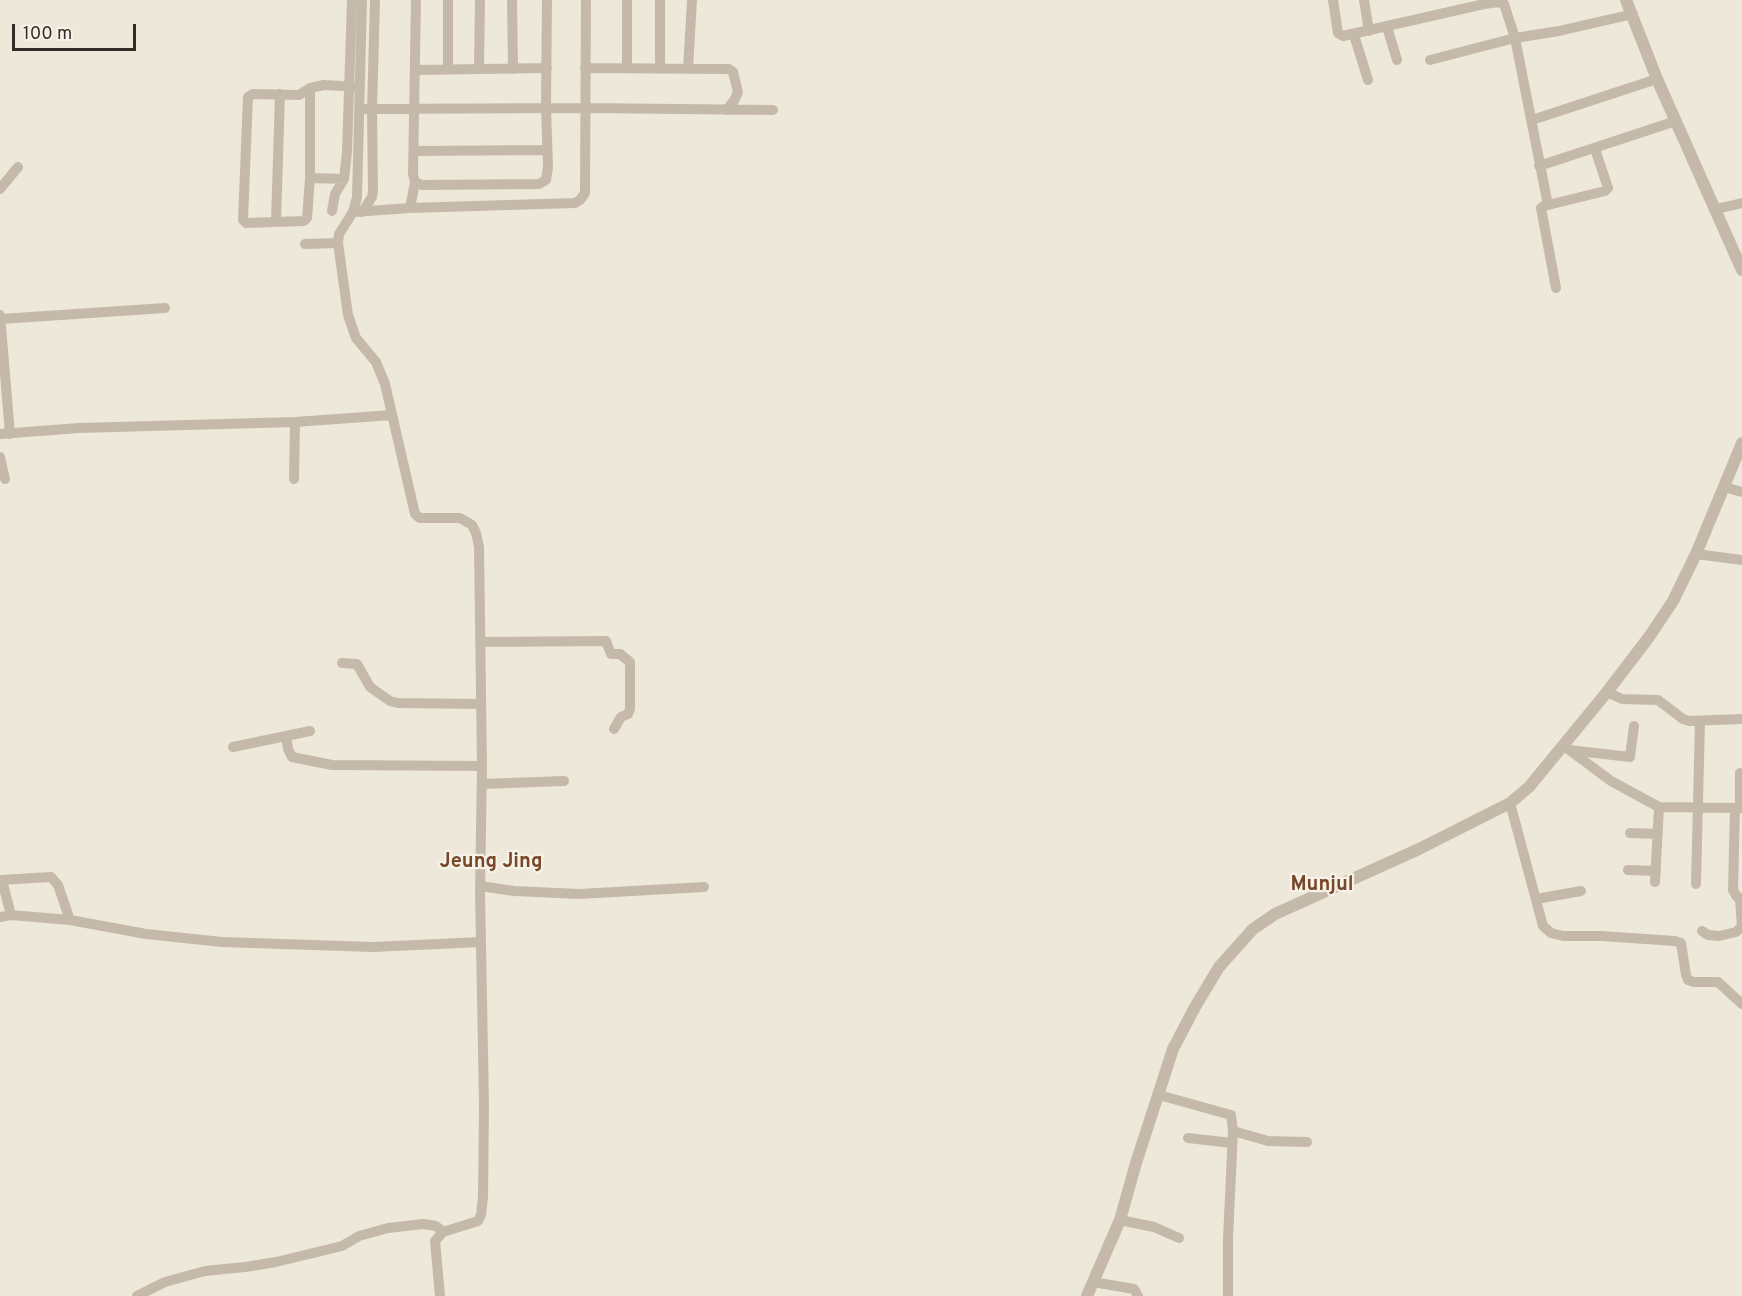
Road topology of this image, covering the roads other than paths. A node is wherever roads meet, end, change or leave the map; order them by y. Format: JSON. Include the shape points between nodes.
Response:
{"nodes":[{"id":1,"x":351,"y":0,"type":"edge"},
{"id":2,"x":362,"y":0,"type":"edge"},
{"id":3,"x":375,"y":0,"type":"edge"},
{"id":4,"x":416,"y":0,"type":"edge"},
{"id":5,"x":448,"y":0,"type":"edge"},
{"id":6,"x":480,"y":0,"type":"edge"},
{"id":7,"x":512,"y":0,"type":"edge"},
{"id":8,"x":547,"y":0,"type":"edge"},
{"id":9,"x":585,"y":0,"type":"edge"},
{"id":10,"x":627,"y":0,"type":"edge"},
{"id":11,"x":660,"y":0,"type":"edge"},
{"id":12,"x":692,"y":0,"type":"edge"},
{"id":13,"x":1334,"y":0,"type":"edge"},
{"id":14,"x":1364,"y":0,"type":"edge"},
{"id":15,"x":1626,"y":0,"type":"edge"},
{"id":16,"x":1633,"y":14,"type":"junction"},
{"id":17,"x":1387,"y":27,"type":"junction"},
{"id":18,"x":1369,"y":31,"type":"junction"},
{"id":19,"x":1354,"y":34,"type":"junction"},
{"id":20,"x":1515,"y":38,"type":"junction"},
{"id":21,"x":1397,"y":60,"type":"dead end"},
{"id":22,"x":1430,"y":60,"type":"dead end"},
{"id":23,"x":547,"y":68,"type":"junction"},
{"id":24,"x":585,"y":68,"type":"junction"},
{"id":25,"x":627,"y":68,"type":"junction"},
{"id":26,"x":448,"y":69,"type":"junction"},
{"id":27,"x":479,"y":69,"type":"junction"},
{"id":28,"x":513,"y":69,"type":"junction"},
{"id":29,"x":660,"y":69,"type":"junction"},
{"id":30,"x":688,"y":69,"type":"junction"},
{"id":31,"x":416,"y":70,"type":"junction"},
{"id":32,"x":1657,"y":79,"type":"junction"},
{"id":33,"x":1368,"y":80,"type":"dead end"},
{"id":34,"x":354,"y":87,"type":"junction"},
{"id":35,"x":310,"y":88,"type":"junction"},
{"id":36,"x":280,"y":94,"type":"junction"},
{"id":37,"x":414,"y":108,"type":"junction"},
{"id":38,"x":546,"y":108,"type":"junction"},
{"id":39,"x":585,"y":108,"type":"junction"},
{"id":40,"x":372,"y":109,"type":"junction"},
{"id":41,"x":727,"y":110,"type":"junction"},
{"id":42,"x":773,"y":110,"type":"dead end"},
{"id":43,"x":360,"y":114,"type":"junction"},
{"id":44,"x":348,"y":119,"type":"junction"},
{"id":45,"x":1532,"y":120,"type":"junction"},
{"id":46,"x":1676,"y":121,"type":"junction"},
{"id":47,"x":1595,"y":149,"type":"junction"},
{"id":48,"x":547,"y":150,"type":"junction"},
{"id":49,"x":414,"y":151,"type":"junction"},
{"id":50,"x":1539,"y":166,"type":"junction"},
{"id":51,"x":18,"y":167,"type":"dead end"},
{"id":52,"x":310,"y":178,"type":"junction"},
{"id":53,"x":344,"y":179,"type":"junction"},
{"id":54,"x":415,"y":182,"type":"junction"},
{"id":55,"x":0,"y":189,"type":"edge"},
{"id":56,"x":1742,"y":203,"type":"edge"},
{"id":57,"x":1548,"y":205,"type":"junction"},
{"id":58,"x":410,"y":208,"type":"junction"},
{"id":59,"x":1716,"y":208,"type":"junction"},
{"id":60,"x":332,"y":211,"type":"dead end"},
{"id":61,"x":357,"y":212,"type":"junction"},
{"id":62,"x":276,"y":221,"type":"junction"},
{"id":63,"x":338,"y":243,"type":"junction"},
{"id":64,"x":305,"y":244,"type":"dead end"},
{"id":65,"x":1742,"y":270,"type":"edge"},
{"id":66,"x":1556,"y":288,"type":"dead end"},
{"id":67,"x":165,"y":308,"type":"dead end"},
{"id":68,"x":0,"y":317,"type":"edge"},
{"id":69,"x":392,"y":415,"type":"junction"},
{"id":70,"x":295,"y":422,"type":"junction"},
{"id":71,"x":5,"y":434,"type":"edge"},
{"id":72,"x":1742,"y":443,"type":"edge"},
{"id":73,"x":0,"y":458,"type":"edge"},
{"id":74,"x":5,"y":479,"type":"dead end"},
{"id":75,"x":294,"y":479,"type":"dead end"},
{"id":76,"x":1724,"y":487,"type":"junction"},
{"id":77,"x":1742,"y":492,"type":"edge"},
{"id":78,"x":1696,"y":554,"type":"junction"},
{"id":79,"x":1742,"y":560,"type":"edge"},
{"id":80,"x":481,"y":642,"type":"junction"},
{"id":81,"x":342,"y":663,"type":"dead end"},
{"id":82,"x":1607,"y":692,"type":"junction"},
{"id":83,"x":481,"y":704,"type":"junction"},
{"id":84,"x":1742,"y":719,"type":"edge"},
{"id":85,"x":1700,"y":721,"type":"junction"},
{"id":86,"x":1634,"y":726,"type":"dead end"},
{"id":87,"x":614,"y":729,"type":"dead end"},
{"id":88,"x":310,"y":731,"type":"dead end"},
{"id":89,"x":286,"y":736,"type":"junction"},
{"id":90,"x":233,"y":747,"type":"dead end"},
{"id":91,"x":1567,"y":748,"type":"junction"},
{"id":92,"x":482,"y":766,"type":"junction"},
{"id":93,"x":1740,"y":773,"type":"dead end"},
{"id":94,"x":564,"y":781,"type":"dead end"},
{"id":95,"x":482,"y":784,"type":"junction"},
{"id":96,"x":1510,"y":803,"type":"junction"},
{"id":97,"x":1659,"y":807,"type":"junction"},
{"id":98,"x":1696,"y":807,"type":"junction"},
{"id":99,"x":1739,"y":808,"type":"edge"},
{"id":100,"x":1630,"y":832,"type":"dead end"},
{"id":101,"x":1658,"y":834,"type":"junction"},
{"id":102,"x":1628,"y":870,"type":"dead end"},
{"id":103,"x":1,"y":880,"type":"edge"},
{"id":104,"x":1696,"y":884,"type":"dead end"},
{"id":105,"x":480,"y":886,"type":"junction"},
{"id":106,"x":704,"y":886,"type":"dead end"},
{"id":107,"x":1581,"y":891,"type":"dead end"},
{"id":108,"x":1741,"y":898,"type":"edge"},
{"id":109,"x":1536,"y":899,"type":"junction"},
{"id":110,"x":6,"y":916,"type":"edge"},
{"id":111,"x":70,"y":920,"type":"junction"},
{"id":112,"x":1742,"y":928,"type":"edge"},
{"id":113,"x":1702,"y":932,"type":"dead end"},
{"id":114,"x":481,"y":942,"type":"junction"},
{"id":115,"x":1742,"y":1004,"type":"edge"},
{"id":116,"x":1159,"y":1095,"type":"junction"},
{"id":117,"x":1233,"y":1131,"type":"junction"},
{"id":118,"x":1188,"y":1138,"type":"dead end"},
{"id":119,"x":1307,"y":1142,"type":"dead end"},
{"id":120,"x":1232,"y":1143,"type":"junction"},
{"id":121,"x":1120,"y":1220,"type":"junction"},
{"id":122,"x":443,"y":1232,"type":"junction"},
{"id":123,"x":1179,"y":1238,"type":"dead end"},
{"id":124,"x":1093,"y":1282,"type":"junction"},
{"id":125,"x":137,"y":1296,"type":"edge"},
{"id":126,"x":440,"y":1296,"type":"edge"},
{"id":127,"x":1087,"y":1296,"type":"edge"},
{"id":128,"x":1138,"y":1296,"type":"edge"},
{"id":129,"x":1228,"y":1296,"type":"edge"}],
"edges":[{"from":1,"to":34,"type":"street"},
{"from":2,"to":34,"type":"street"},
{"from":3,"to":40,"type":"street"},
{"from":4,"to":31,"type":"street"},
{"from":5,"to":26,"type":"street"},
{"from":6,"to":27,"type":"street"},
{"from":7,"to":28,"type":"street"},
{"from":8,"to":23,"type":"street"},
{"from":9,"to":24,"type":"street"},
{"from":10,"to":25,"type":"street"},
{"from":11,"to":29,"type":"street"},
{"from":12,"to":30,"type":"street"},
{"from":13,"to":19,"type":"street","via":[[1338,33]]},
{"from":14,"to":18,"type":"street"},
{"from":15,"to":16,"type":"street"},
{"from":16,"to":20,"type":"street"},
{"from":16,"to":32,"type":"street"},
{"from":17,"to":18,"type":"street"},
{"from":17,"to":20,"type":"street","via":[[1499,2],[1508,11]]},
{"from":17,"to":21,"type":"street"},
{"from":18,"to":19,"type":"street"},
{"from":19,"to":33,"type":"street"},
{"from":20,"to":22,"type":"street"},
{"from":20,"to":45,"type":"street"},
{"from":23,"to":28,"type":"street"},
{"from":23,"to":38,"type":"street"},
{"from":24,"to":25,"type":"street"},
{"from":24,"to":39,"type":"street"},
{"from":25,"to":29,"type":"street"},
{"from":26,"to":27,"type":"street"},
{"from":26,"to":31,"type":"street"},
{"from":27,"to":28,"type":"street"},
{"from":29,"to":30,"type":"street"},
{"from":30,"to":41,"type":"street","via":[[722,68],[733,72],[738,92]]},
{"from":31,"to":37,"type":"street"},
{"from":32,"to":45,"type":"street"},
{"from":32,"to":46,"type":"street"},
{"from":34,"to":35,"type":"street"},
{"from":34,"to":43,"type":"street"},
{"from":34,"to":44,"type":"street"},
{"from":35,"to":36,"type":"street","via":[[299,95]]},
{"from":35,"to":52,"type":"street"},
{"from":36,"to":62,"type":"street"},
{"from":36,"to":62,"type":"street","via":[[253,94],[248,98],[246,114],[243,220]]},
{"from":37,"to":38,"type":"street"},
{"from":37,"to":40,"type":"street"},
{"from":37,"to":49,"type":"street"},
{"from":38,"to":39,"type":"street"},
{"from":38,"to":48,"type":"street"},
{"from":39,"to":41,"type":"street"},
{"from":39,"to":58,"type":"street","via":[[585,194],[575,203]]},
{"from":40,"to":43,"type":"street"},
{"from":40,"to":61,"type":"street","via":[[372,197]]},
{"from":41,"to":42,"type":"street"},
{"from":43,"to":44,"type":"street"},
{"from":43,"to":61,"type":"street"},
{"from":44,"to":53,"type":"street"},
{"from":45,"to":50,"type":"street"},
{"from":46,"to":47,"type":"street"},
{"from":46,"to":59,"type":"street"},
{"from":47,"to":50,"type":"street"},
{"from":47,"to":57,"type":"street","via":[[1608,188]]},
{"from":48,"to":49,"type":"street"},
{"from":48,"to":54,"type":"street","via":[[546,180],[539,184]]},
{"from":49,"to":54,"type":"street"},
{"from":50,"to":57,"type":"street"},
{"from":51,"to":55,"type":"street"},
{"from":52,"to":53,"type":"street"},
{"from":52,"to":62,"type":"street","via":[[307,218]]},
{"from":53,"to":60,"type":"street","via":[[334,194]]},
{"from":54,"to":58,"type":"street"},
{"from":56,"to":59,"type":"street"},
{"from":57,"to":66,"type":"street","via":[[1540,213]]},
{"from":58,"to":61,"type":"street"},
{"from":59,"to":65,"type":"street"},
{"from":61,"to":63,"type":"street","via":[[342,228]]},
{"from":63,"to":64,"type":"street"},
{"from":63,"to":69,"type":"street","via":[[351,327],[376,362]]},
{"from":67,"to":68,"type":"street"},
{"from":68,"to":71,"type":"street"},
{"from":69,"to":70,"type":"street"},
{"from":69,"to":80,"type":"street","via":[[415,514],[420,518],[460,518],[472,525],[476,533]]},
{"from":70,"to":71,"type":"street"},
{"from":70,"to":75,"type":"street"},
{"from":72,"to":76,"type":"street"},
{"from":73,"to":74,"type":"street"},
{"from":76,"to":77,"type":"street"},
{"from":76,"to":78,"type":"street"},
{"from":78,"to":79,"type":"street"},
{"from":78,"to":82,"type":"street","via":[[1673,601]]},
{"from":80,"to":83,"type":"street"},
{"from":80,"to":87,"type":"street","via":[[606,641],[611,654],[620,654],[630,662],[630,709]]},
{"from":81,"to":83,"type":"street","via":[[357,664],[370,687],[398,704]]},
{"from":82,"to":85,"type":"street","via":[[1622,699],[1658,700],[1683,719]]},
{"from":82,"to":91,"type":"street"},
{"from":83,"to":92,"type":"street"},
{"from":84,"to":85,"type":"street"},
{"from":85,"to":98,"type":"street"},
{"from":86,"to":91,"type":"street","via":[[1630,757]]},
{"from":88,"to":89,"type":"street"},
{"from":89,"to":90,"type":"street"},
{"from":89,"to":92,"type":"street","via":[[292,757],[332,765]]},
{"from":91,"to":96,"type":"street"},
{"from":91,"to":97,"type":"street","via":[[1618,786]]},
{"from":92,"to":95,"type":"street"},
{"from":93,"to":99,"type":"street"},
{"from":94,"to":95,"type":"street"},
{"from":95,"to":105,"type":"street"},
{"from":96,"to":109,"type":"street"},
{"from":96,"to":116,"type":"street","via":[[1275,914],[1253,929],[1219,967],[1195,1007],[1173,1049]]},
{"from":97,"to":98,"type":"street"},
{"from":97,"to":101,"type":"street"},
{"from":98,"to":99,"type":"street"},
{"from":98,"to":104,"type":"street"},
{"from":99,"to":108,"type":"street","via":[[1733,890]]},
{"from":100,"to":101,"type":"street"},
{"from":101,"to":102,"type":"street","via":[[1655,877]]},
{"from":103,"to":110,"type":"street"},
{"from":103,"to":111,"type":"street","via":[[51,877],[58,885]]},
{"from":105,"to":106,"type":"street","via":[[579,894]]},
{"from":105,"to":114,"type":"street"},
{"from":107,"to":109,"type":"street"},
{"from":108,"to":112,"type":"street"},
{"from":109,"to":115,"type":"street","via":[[1544,926],[1551,933],[1681,943],[1688,980],[1718,982]]},
{"from":110,"to":111,"type":"street"},
{"from":111,"to":114,"type":"street","via":[[222,942],[373,947]]},
{"from":112,"to":113,"type":"street","via":[[1719,936]]},
{"from":114,"to":122,"type":"street","via":[[484,1105],[481,1215],[472,1224]]},
{"from":116,"to":117,"type":"street","via":[[1227,1113],[1233,1120]]},
{"from":116,"to":121,"type":"street"},
{"from":117,"to":119,"type":"street","via":[[1268,1141]]},
{"from":117,"to":120,"type":"street"},
{"from":118,"to":120,"type":"street"},
{"from":120,"to":129,"type":"street"},
{"from":121,"to":123,"type":"street","via":[[1154,1227]]},
{"from":121,"to":124,"type":"street"},
{"from":122,"to":125,"type":"street","via":[[423,1224],[388,1228],[359,1236],[342,1246],[276,1262],[205,1271],[165,1282]]},
{"from":122,"to":126,"type":"street","via":[[434,1246]]},
{"from":124,"to":127,"type":"street"},
{"from":124,"to":128,"type":"street","via":[[1134,1289]]}]}
